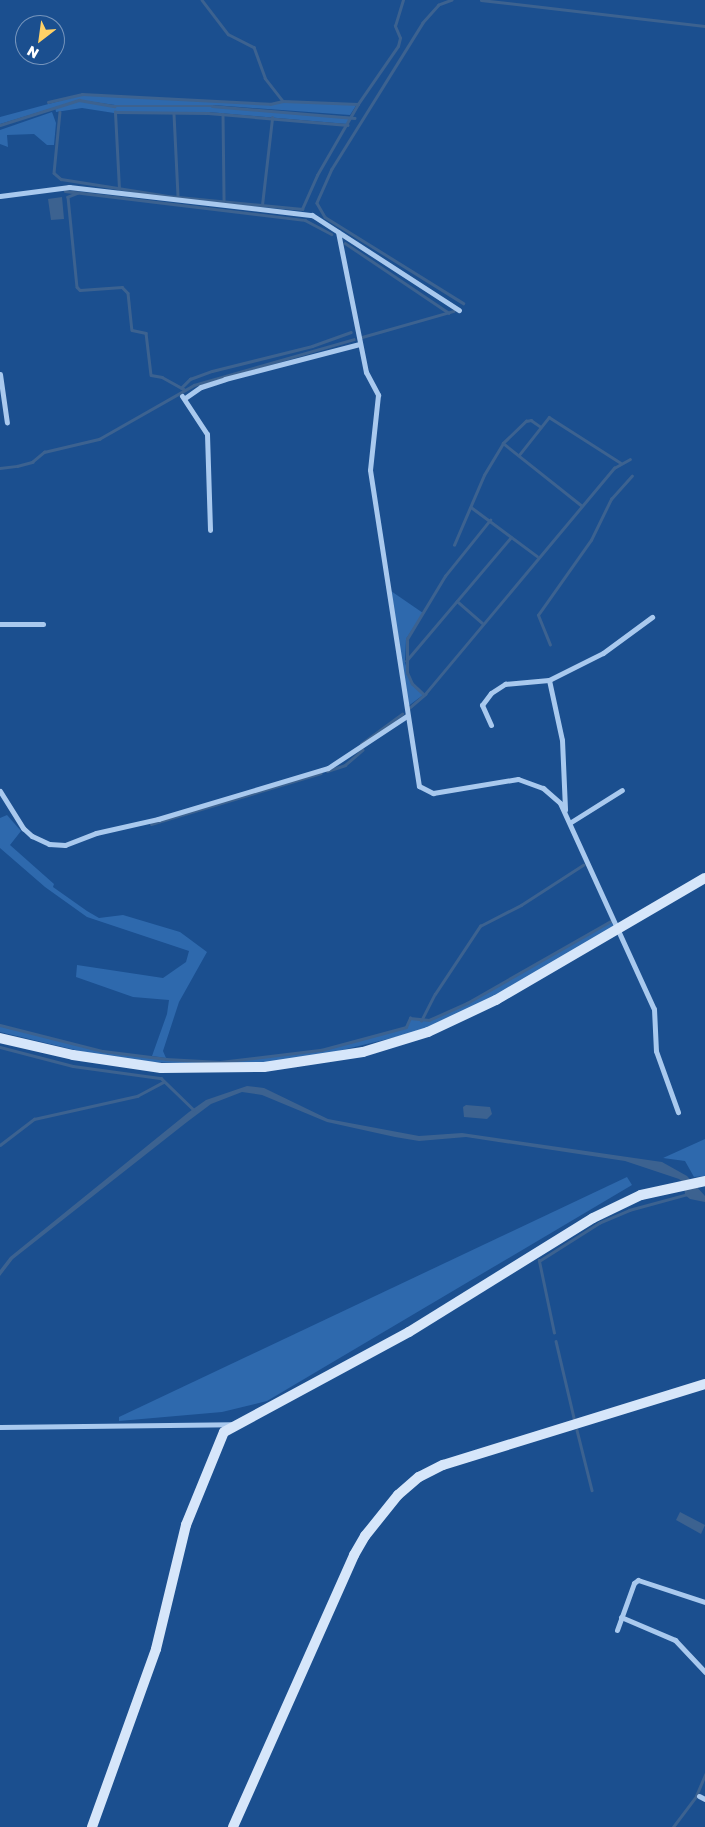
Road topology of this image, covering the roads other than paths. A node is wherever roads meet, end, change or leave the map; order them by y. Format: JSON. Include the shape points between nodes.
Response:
{"nodes":[{"id":1,"x":0,"y":196,"type":"edge"},
{"id":2,"x":338,"y":232,"type":"junction"},
{"id":3,"x":459,"y":310,"type":"dead end"},
{"id":4,"x":359,"y":344,"type":"junction"},
{"id":5,"x":0,"y":374,"type":"edge"},
{"id":6,"x":7,"y":423,"type":"dead end"},
{"id":7,"x":210,"y":530,"type":"dead end"},
{"id":8,"x":652,"y":617,"type":"dead end"},
{"id":9,"x":0,"y":624,"type":"edge"},
{"id":10,"x":42,"y":624,"type":"dead end"},
{"id":11,"x":548,"y":680,"type":"junction"},
{"id":12,"x":406,"y":716,"type":"junction"},
{"id":13,"x":491,"y":725,"type":"dead end"},
{"id":14,"x":622,"y":790,"type":"dead end"},
{"id":15,"x":0,"y":791,"type":"edge"},
{"id":16,"x":565,"y":810,"type":"junction"},
{"id":17,"x":571,"y":822,"type":"junction"},
{"id":18,"x":705,"y":878,"type":"edge"},
{"id":19,"x":618,"y":929,"type":"junction"},
{"id":20,"x":0,"y":1038,"type":"edge"},
{"id":21,"x":678,"y":1112,"type":"dead end"},
{"id":22,"x":700,"y":1182,"type":"edge"},
{"id":23,"x":705,"y":1384,"type":"edge"},
{"id":24,"x":233,"y":1424,"type":"junction"},
{"id":25,"x":0,"y":1427,"type":"edge"},
{"id":26,"x":705,"y":1602,"type":"edge"},
{"id":27,"x":622,"y":1617,"type":"junction"},
{"id":28,"x":616,"y":1630,"type":"dead end"},
{"id":29,"x":705,"y":1672,"type":"edge"},
{"id":30,"x":699,"y":1796,"type":"dead end"},
{"id":31,"x":705,"y":1799,"type":"edge"},
{"id":32,"x":92,"y":1827,"type":"edge"},
{"id":33,"x":233,"y":1827,"type":"edge"}],
"edges":[{"from":1,"to":2,"type":"street","via":[[69,187],[312,215]]},
{"from":2,"to":3,"type":"street"},
{"from":2,"to":4,"type":"street"},
{"from":4,"to":7,"type":"street","via":[[225,379],[184,397],[207,434]]},
{"from":4,"to":12,"type":"street","via":[[366,372],[378,395],[370,470]]},
{"from":5,"to":6,"type":"street"},
{"from":8,"to":11,"type":"street","via":[[603,653]]},
{"from":9,"to":10,"type":"street"},
{"from":11,"to":13,"type":"street","via":[[505,684],[491,694],[482,706]]},
{"from":11,"to":16,"type":"street","via":[[562,740]]},
{"from":12,"to":15,"type":"street","via":[[328,768],[158,819],[96,833],[65,845],[49,844],[32,836],[23,828]]},
{"from":12,"to":16,"type":"street","via":[[416,775],[426,792],[518,779],[543,788]]},
{"from":14,"to":17,"type":"street"},
{"from":16,"to":17,"type":"street"},
{"from":17,"to":19,"type":"street"},
{"from":18,"to":19,"type":"street"},
{"from":19,"to":20,"type":"street","via":[[464,1016],[428,1032],[354,1054],[264,1067],[161,1068],[73,1055]]},
{"from":19,"to":21,"type":"street","via":[[654,1009],[656,1050]]},
{"from":22,"to":24,"type":"street","via":[[641,1195],[593,1218],[409,1332],[298,1394]]},
{"from":23,"to":33,"type":"street","via":[[443,1465],[419,1477],[398,1495],[354,1555]]},
{"from":24,"to":25,"type":"street"},
{"from":24,"to":32,"type":"street","via":[[219,1438],[186,1526],[156,1649]]},
{"from":26,"to":27,"type":"street","via":[[638,1580]]},
{"from":27,"to":28,"type":"street"},
{"from":27,"to":29,"type":"street","via":[[675,1640]]},
{"from":30,"to":31,"type":"street"}]}
